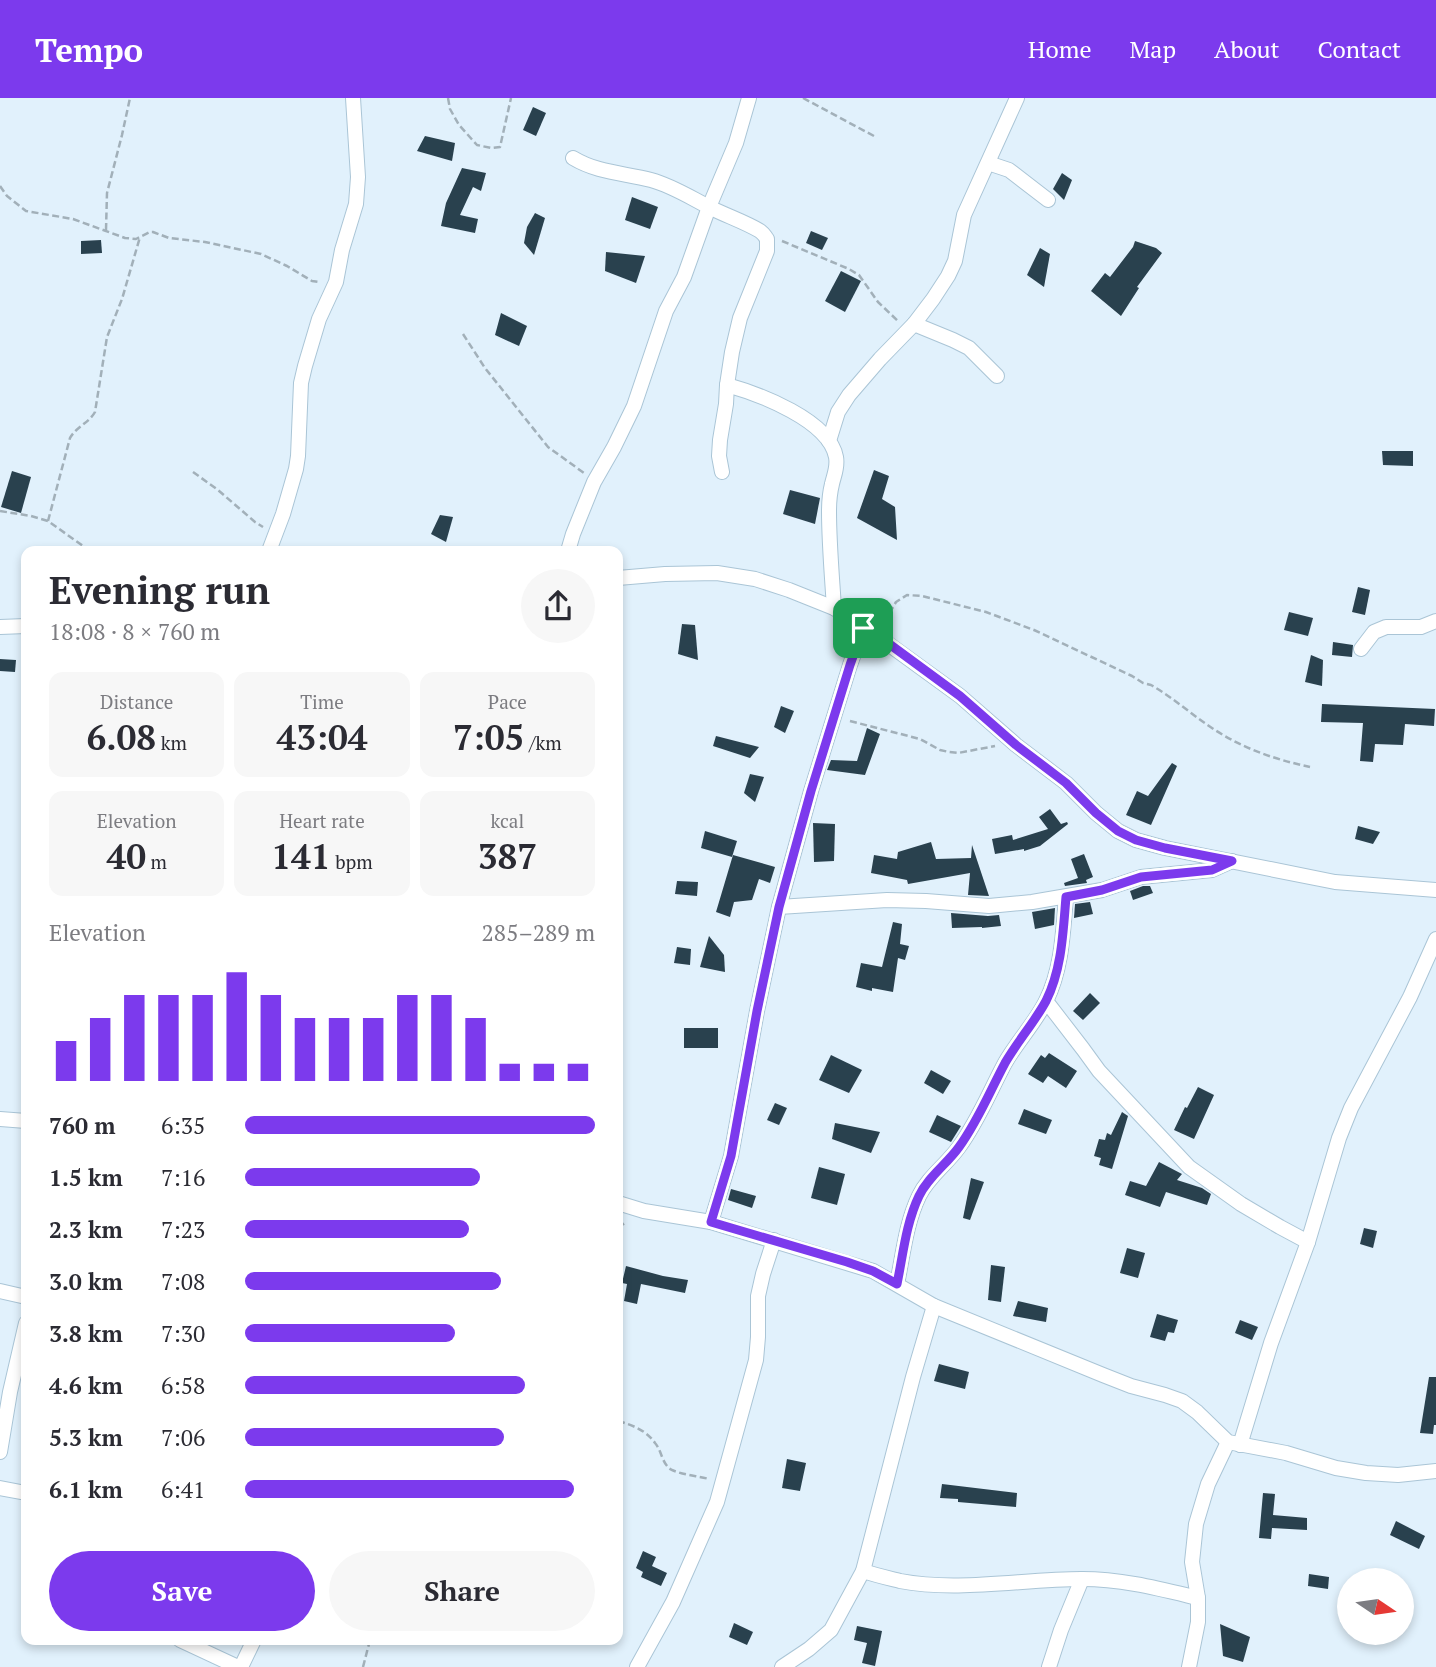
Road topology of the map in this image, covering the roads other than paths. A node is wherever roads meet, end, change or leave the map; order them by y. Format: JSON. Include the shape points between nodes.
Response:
{"nodes":[{"id":1,"x":353,"y":98,"type":"edge"},
{"id":2,"x":749,"y":98,"type":"edge"},
{"id":3,"x":1017,"y":98,"type":"edge"},
{"id":4,"x":573,"y":158,"type":"dead end"},
{"id":5,"x":988,"y":163,"type":"junction"},
{"id":6,"x":1048,"y":200,"type":"dead end"},
{"id":7,"x":709,"y":207,"type":"junction"},
{"id":8,"x":914,"y":324,"type":"junction"},
{"id":9,"x":997,"y":376,"type":"dead end"},
{"id":10,"x":727,"y":385,"type":"junction"},
{"id":11,"x":828,"y":441,"type":"junction"},
{"id":12,"x":722,"y":472,"type":"dead end"},
{"id":13,"x":270,"y":546,"type":"edge"},
{"id":14,"x":569,"y":546,"type":"edge"},
{"id":15,"x":623,"y":578,"type":"edge"},
{"id":16,"x":834,"y":608,"type":"junction"},
{"id":17,"x":1436,"y":621,"type":"edge"},
{"id":18,"x":21,"y":626,"type":"edge"},
{"id":19,"x":0,"y":627,"type":"edge"},
{"id":20,"x":870,"y":632,"type":"junction"},
{"id":21,"x":1361,"y":649,"type":"dead end"},
{"id":22,"x":1232,"y":861,"type":"junction"},
{"id":23,"x":1436,"y":890,"type":"edge"},
{"id":24,"x":1066,"y":897,"type":"junction"},
{"id":25,"x":779,"y":907,"type":"junction"},
{"id":26,"x":1436,"y":939,"type":"edge"},
{"id":27,"x":1046,"y":1001,"type":"junction"},
{"id":28,"x":0,"y":1119,"type":"edge"},
{"id":29,"x":21,"y":1121,"type":"edge"},
{"id":30,"x":623,"y":1205,"type":"edge"},
{"id":31,"x":711,"y":1222,"type":"junction"},
{"id":32,"x":774,"y":1240,"type":"junction"},
{"id":33,"x":1308,"y":1242,"type":"junction"},
{"id":34,"x":897,"y":1284,"type":"junction"},
{"id":35,"x":0,"y":1291,"type":"edge"},
{"id":36,"x":21,"y":1296,"type":"edge"},
{"id":37,"x":934,"y":1306,"type":"junction"},
{"id":38,"x":21,"y":1345,"type":"edge"},
{"id":39,"x":1234,"y":1443,"type":"junction"},
{"id":40,"x":0,"y":1452,"type":"edge"},
{"id":41,"x":1436,"y":1472,"type":"edge"},
{"id":42,"x":0,"y":1488,"type":"edge"},
{"id":43,"x":21,"y":1492,"type":"edge"},
{"id":44,"x":863,"y":1572,"type":"junction"},
{"id":45,"x":1082,"y":1579,"type":"junction"},
{"id":46,"x":1198,"y":1598,"type":"junction"},
{"id":47,"x":193,"y":1645,"type":"edge"},
{"id":48,"x":251,"y":1645,"type":"edge"},
{"id":49,"x":240,"y":1667,"type":"edge"},
{"id":50,"x":637,"y":1667,"type":"edge"},
{"id":51,"x":782,"y":1667,"type":"edge"},
{"id":52,"x":1049,"y":1667,"type":"edge"},
{"id":53,"x":1189,"y":1667,"type":"edge"}],
"edges":[{"from":1,"to":13,"type":"street","via":[[358,187],[352,220],[336,282],[305,366],[296,469]]},
{"from":2,"to":7,"type":"street"},
{"from":3,"to":5,"type":"street"},
{"from":4,"to":7,"type":"street","via":[[602,171],[654,181]]},
{"from":5,"to":6,"type":"street","via":[[1009,170]]},
{"from":5,"to":8,"type":"street","via":[[964,215],[955,261]]},
{"from":7,"to":10,"type":"street","via":[[759,230],[767,239],[767,251],[740,317]]},
{"from":7,"to":14,"type":"street","via":[[684,277],[666,311],[634,406],[594,482]]},
{"from":8,"to":9,"type":"street","via":[[969,348]]},
{"from":8,"to":11,"type":"street","via":[[849,396]]},
{"from":10,"to":11,"type":"street","via":[[794,411]]},
{"from":10,"to":12,"type":"street","via":[[719,456]]},
{"from":11,"to":16,"type":"street","via":[[836,456],[829,511]]},
{"from":15,"to":16,"type":"street","via":[[718,573],[754,579]]},
{"from":16,"to":20,"type":"street"},
{"from":17,"to":21,"type":"street","via":[[1421,627],[1386,627],[1374,632]]},
{"from":18,"to":19,"type":"street"},
{"from":20,"to":22,"type":"street","via":[[960,696],[1118,831],[1165,848]]},
{"from":20,"to":25,"type":"street","via":[[850,665]]},
{"from":22,"to":23,"type":"street","via":[[1335,882]]},
{"from":22,"to":24,"type":"street","via":[[1212,870],[1141,877]]},
{"from":24,"to":25,"type":"street","via":[[989,906],[887,900]]},
{"from":24,"to":27,"type":"street","via":[[1062,944]]},
{"from":25,"to":31,"type":"street","via":[[733,1146]]},
{"from":26,"to":33,"type":"street","via":[[1351,1108]]},
{"from":27,"to":33,"type":"street","via":[[1099,1071],[1189,1167],[1241,1204]]},
{"from":27,"to":34,"type":"street","via":[[958,1149],[919,1196]]},
{"from":28,"to":29,"type":"street"},
{"from":30,"to":31,"type":"street"},
{"from":31,"to":32,"type":"street"},
{"from":32,"to":34,"type":"street","via":[[873,1271]]},
{"from":32,"to":50,"type":"street","via":[[758,1296],[756,1360],[717,1502],[673,1602]]},
{"from":33,"to":39,"type":"street"},
{"from":34,"to":37,"type":"street"},
{"from":35,"to":36,"type":"street"},
{"from":37,"to":39,"type":"street","via":[[1130,1386],[1182,1401]]},
{"from":37,"to":44,"type":"street"},
{"from":38,"to":40,"type":"street"},
{"from":39,"to":41,"type":"street","via":[[1367,1474]]},
{"from":39,"to":46,"type":"street","via":[[1208,1484],[1196,1524],[1192,1562]]},
{"from":42,"to":43,"type":"street"},
{"from":44,"to":45,"type":"street","via":[[938,1584]]},
{"from":44,"to":51,"type":"street","via":[[831,1630]]},
{"from":45,"to":46,"type":"street","via":[[1119,1581]]},
{"from":45,"to":52,"type":"street"},
{"from":46,"to":53,"type":"street"},
{"from":47,"to":49,"type":"street"},
{"from":48,"to":49,"type":"street"}]}
